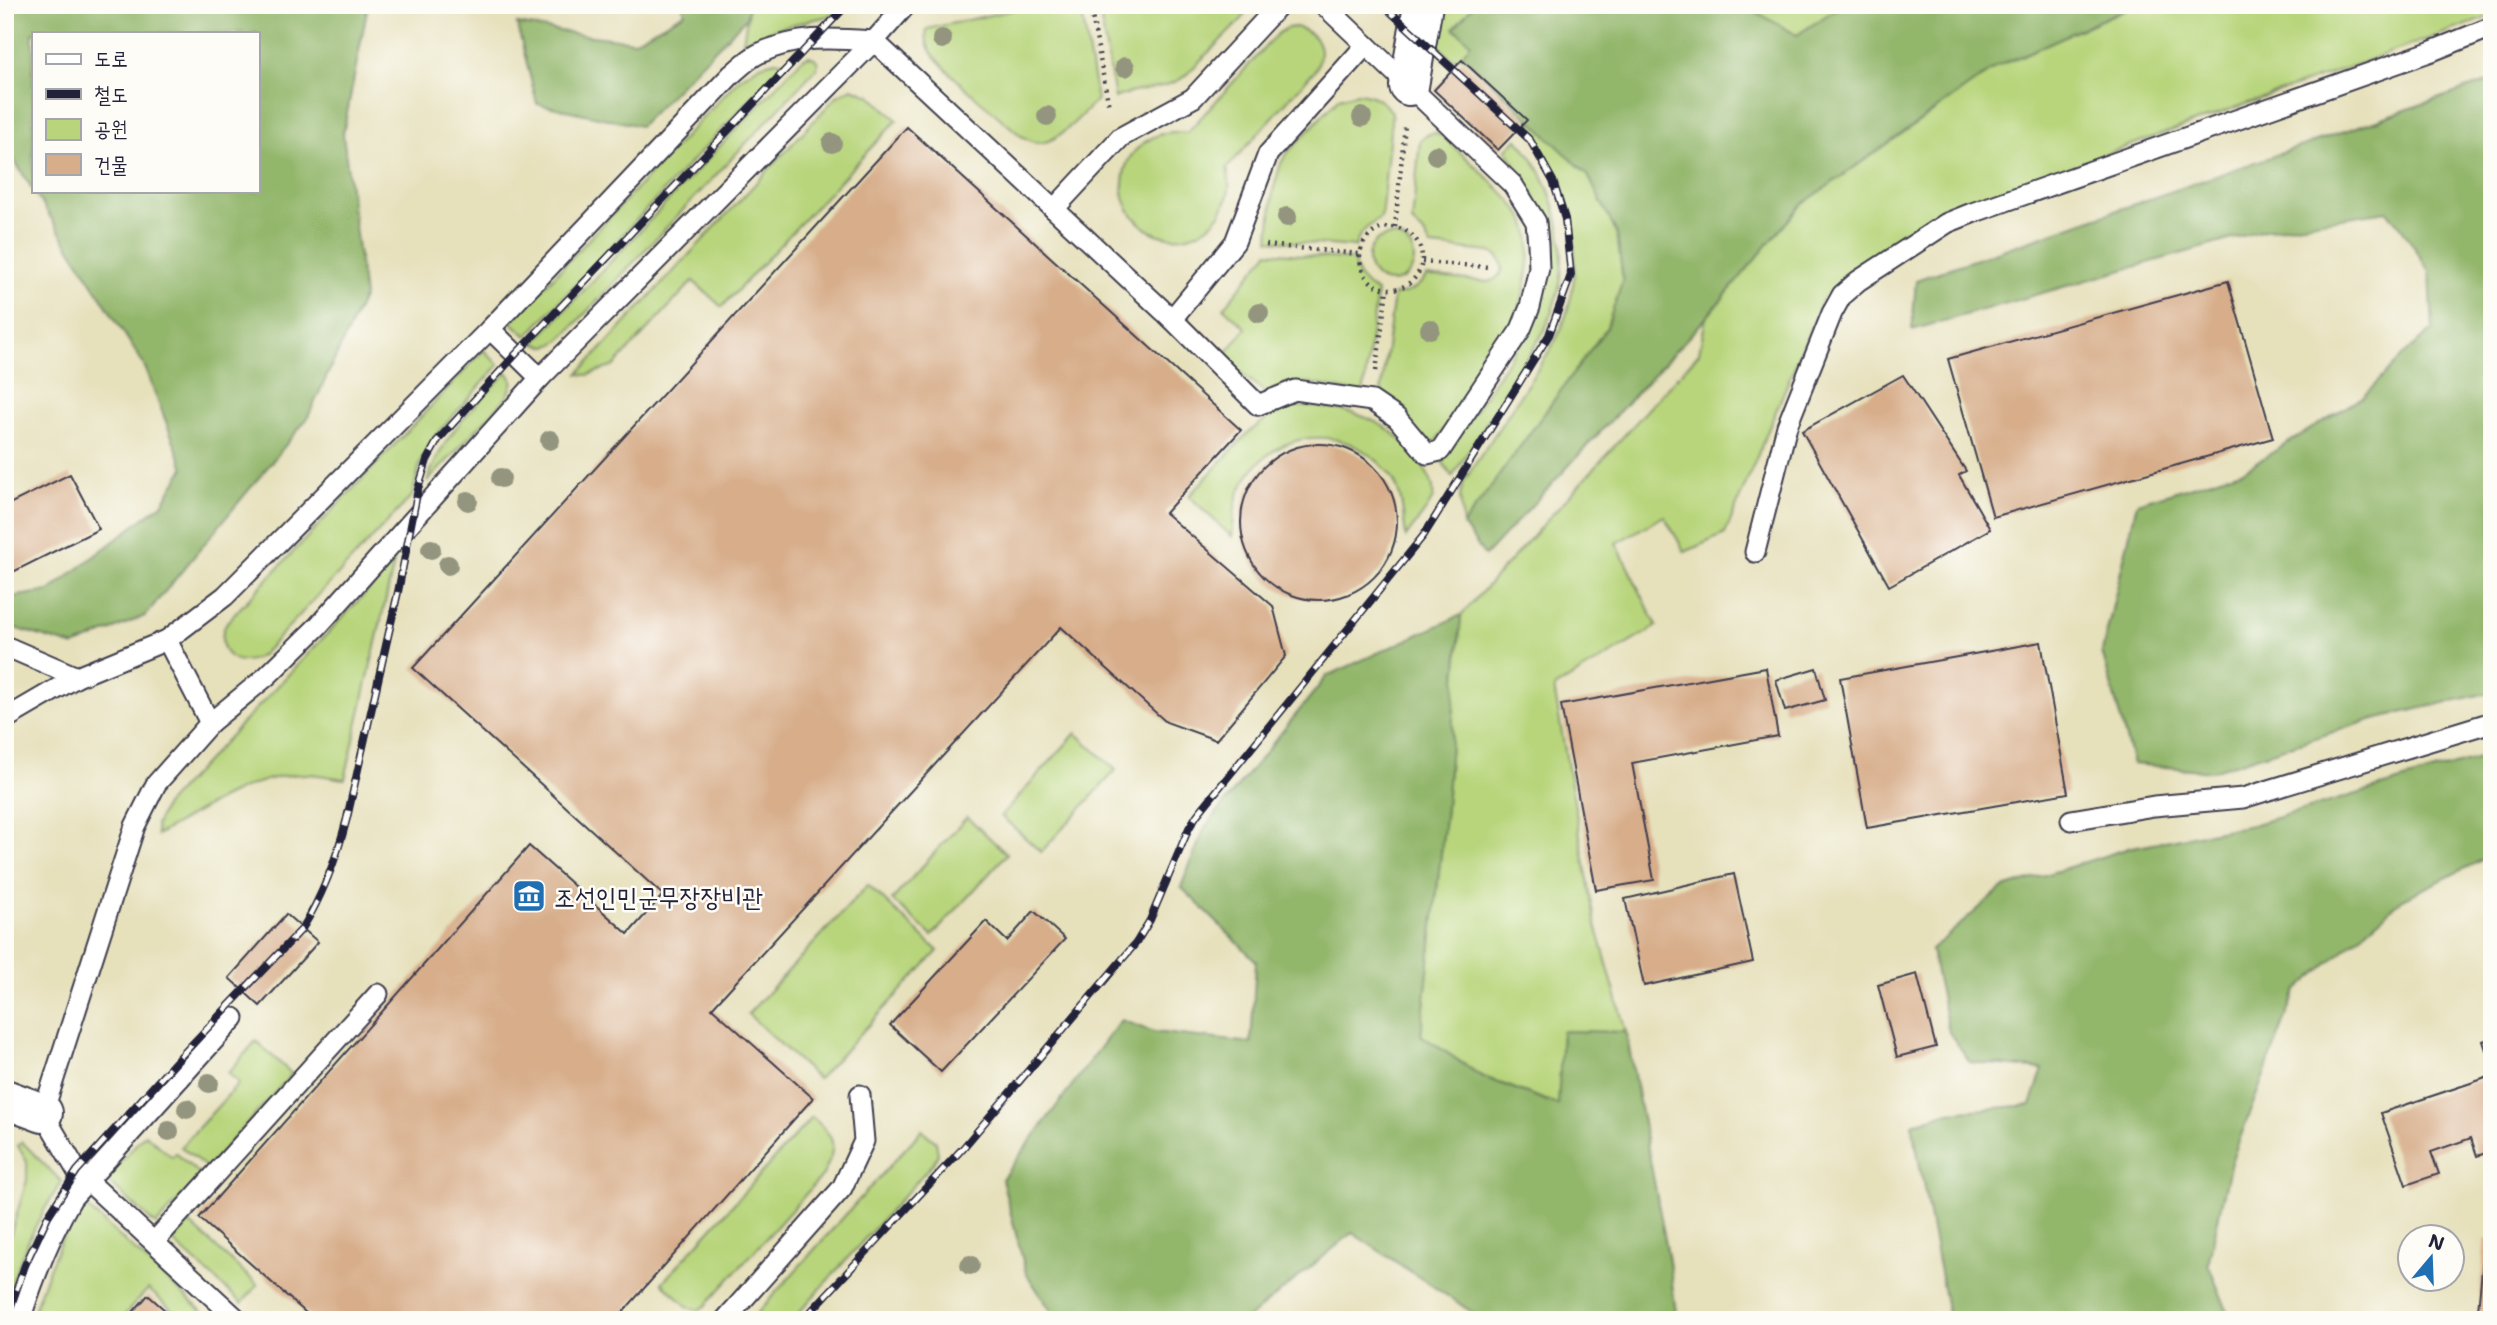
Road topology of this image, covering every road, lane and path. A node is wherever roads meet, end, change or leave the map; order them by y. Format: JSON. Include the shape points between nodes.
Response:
{"nodes":[{"id":1,"x":906,"y":5,"type":"edge"},
{"id":2,"x":1090,"y":5,"type":"edge"},
{"id":3,"x":1279,"y":5,"type":"edge"},
{"id":4,"x":1324,"y":5,"type":"edge"},
{"id":5,"x":1423,"y":5,"type":"edge"},
{"id":6,"x":2492,"y":27,"type":"edge"},
{"id":7,"x":874,"y":41,"type":"junction"},
{"id":8,"x":1366,"y":45,"type":"junction"},
{"id":9,"x":1409,"y":86,"type":"junction"},
{"id":10,"x":1121,"y":137,"type":"junction"},
{"id":11,"x":1054,"y":209,"type":"junction"},
{"id":12,"x":1395,"y":227,"type":"junction"},
{"id":13,"x":1235,"y":242,"type":"junction"},
{"id":14,"x":1359,"y":254,"type":"junction"},
{"id":15,"x":1422,"y":262,"type":"junction"},
{"id":16,"x":1489,"y":267,"type":"dead end"},
{"id":17,"x":1387,"y":289,"type":"junction"},
{"id":18,"x":1172,"y":319,"type":"junction"},
{"id":19,"x":490,"y":329,"type":"junction"},
{"id":20,"x":540,"y":378,"type":"junction"},
{"id":21,"x":1372,"y":401,"type":"junction"},
{"id":22,"x":1755,"y":552,"type":"dead end"},
{"id":23,"x":167,"y":640,"type":"junction"},
{"id":24,"x":5,"y":646,"type":"edge"},
{"id":25,"x":78,"y":677,"type":"junction"},
{"id":26,"x":5,"y":719,"type":"edge"},
{"id":27,"x":2492,"y":722,"type":"edge"},
{"id":28,"x":210,"y":723,"type":"junction"},
{"id":29,"x":2071,"y":820,"type":"dead end"},
{"id":30,"x":379,"y":994,"type":"dead end"},
{"id":31,"x":234,"y":1018,"type":"dead end"},
{"id":32,"x":860,"y":1095,"type":"dead end"},
{"id":33,"x":5,"y":1099,"type":"edge"},
{"id":34,"x":43,"y":1113,"type":"junction"},
{"id":35,"x":88,"y":1181,"type":"junction"},
{"id":36,"x":154,"y":1242,"type":"junction"},
{"id":37,"x":20,"y":1320,"type":"edge"},
{"id":38,"x":238,"y":1320,"type":"edge"},
{"id":39,"x":725,"y":1320,"type":"edge"}],
"edges":[{"from":1,"to":7,"type":"lane"},
{"from":2,"to":10,"type":"path","via":[[1106,99]]},
{"from":3,"to":10,"type":"lane","via":[[1192,98]]},
{"from":4,"to":8,"type":"lane"},
{"from":5,"to":9,"type":"street"},
{"from":6,"to":22,"type":"lane","via":[[1947,223],[1858,281],[1842,295],[1832,313],[1787,426]]},
{"from":7,"to":11,"type":"lane"},
{"from":7,"to":19,"type":"lane","via":[[816,38],[756,55],[731,75]]},
{"from":7,"to":20,"type":"lane"},
{"from":8,"to":9,"type":"lane"},
{"from":8,"to":13,"type":"lane","via":[[1268,153]]},
{"from":9,"to":12,"type":"path"},
{"from":9,"to":21,"type":"lane","via":[[1513,185],[1535,222],[1539,268],[1521,329],[1440,451],[1427,454],[1397,418]]},
{"from":10,"to":11,"type":"lane"},
{"from":11,"to":18,"type":"lane"},
{"from":12,"to":14,"type":"path","via":[[1371,233]]},
{"from":12,"to":15,"type":"path","via":[[1416,238]]},
{"from":13,"to":14,"type":"path"},
{"from":13,"to":18,"type":"lane"},
{"from":14,"to":17,"type":"path","via":[[1365,277]]},
{"from":15,"to":16,"type":"path"},
{"from":15,"to":17,"type":"path","via":[[1410,283]]},
{"from":17,"to":21,"type":"path"},
{"from":18,"to":21,"type":"lane","via":[[1258,404],[1295,390]]},
{"from":19,"to":20,"type":"lane"},
{"from":19,"to":23,"type":"lane","via":[[225,596]]},
{"from":20,"to":28,"type":"lane","via":[[318,626]]},
{"from":23,"to":25,"type":"lane"},
{"from":23,"to":28,"type":"lane"},
{"from":24,"to":25,"type":"lane"},
{"from":25,"to":26,"type":"lane"},
{"from":27,"to":29,"type":"lane","via":[[2243,798]]},
{"from":28,"to":34,"type":"lane","via":[[156,784],[135,826]]},
{"from":30,"to":36,"type":"lane"},
{"from":31,"to":35,"type":"lane"},
{"from":32,"to":39,"type":"lane","via":[[864,1141],[842,1188]]},
{"from":33,"to":34,"type":"street"},
{"from":34,"to":35,"type":"lane","via":[[77,1171]]},
{"from":35,"to":36,"type":"lane"},
{"from":35,"to":37,"type":"lane","via":[[56,1225]]},
{"from":36,"to":38,"type":"lane"}]}
